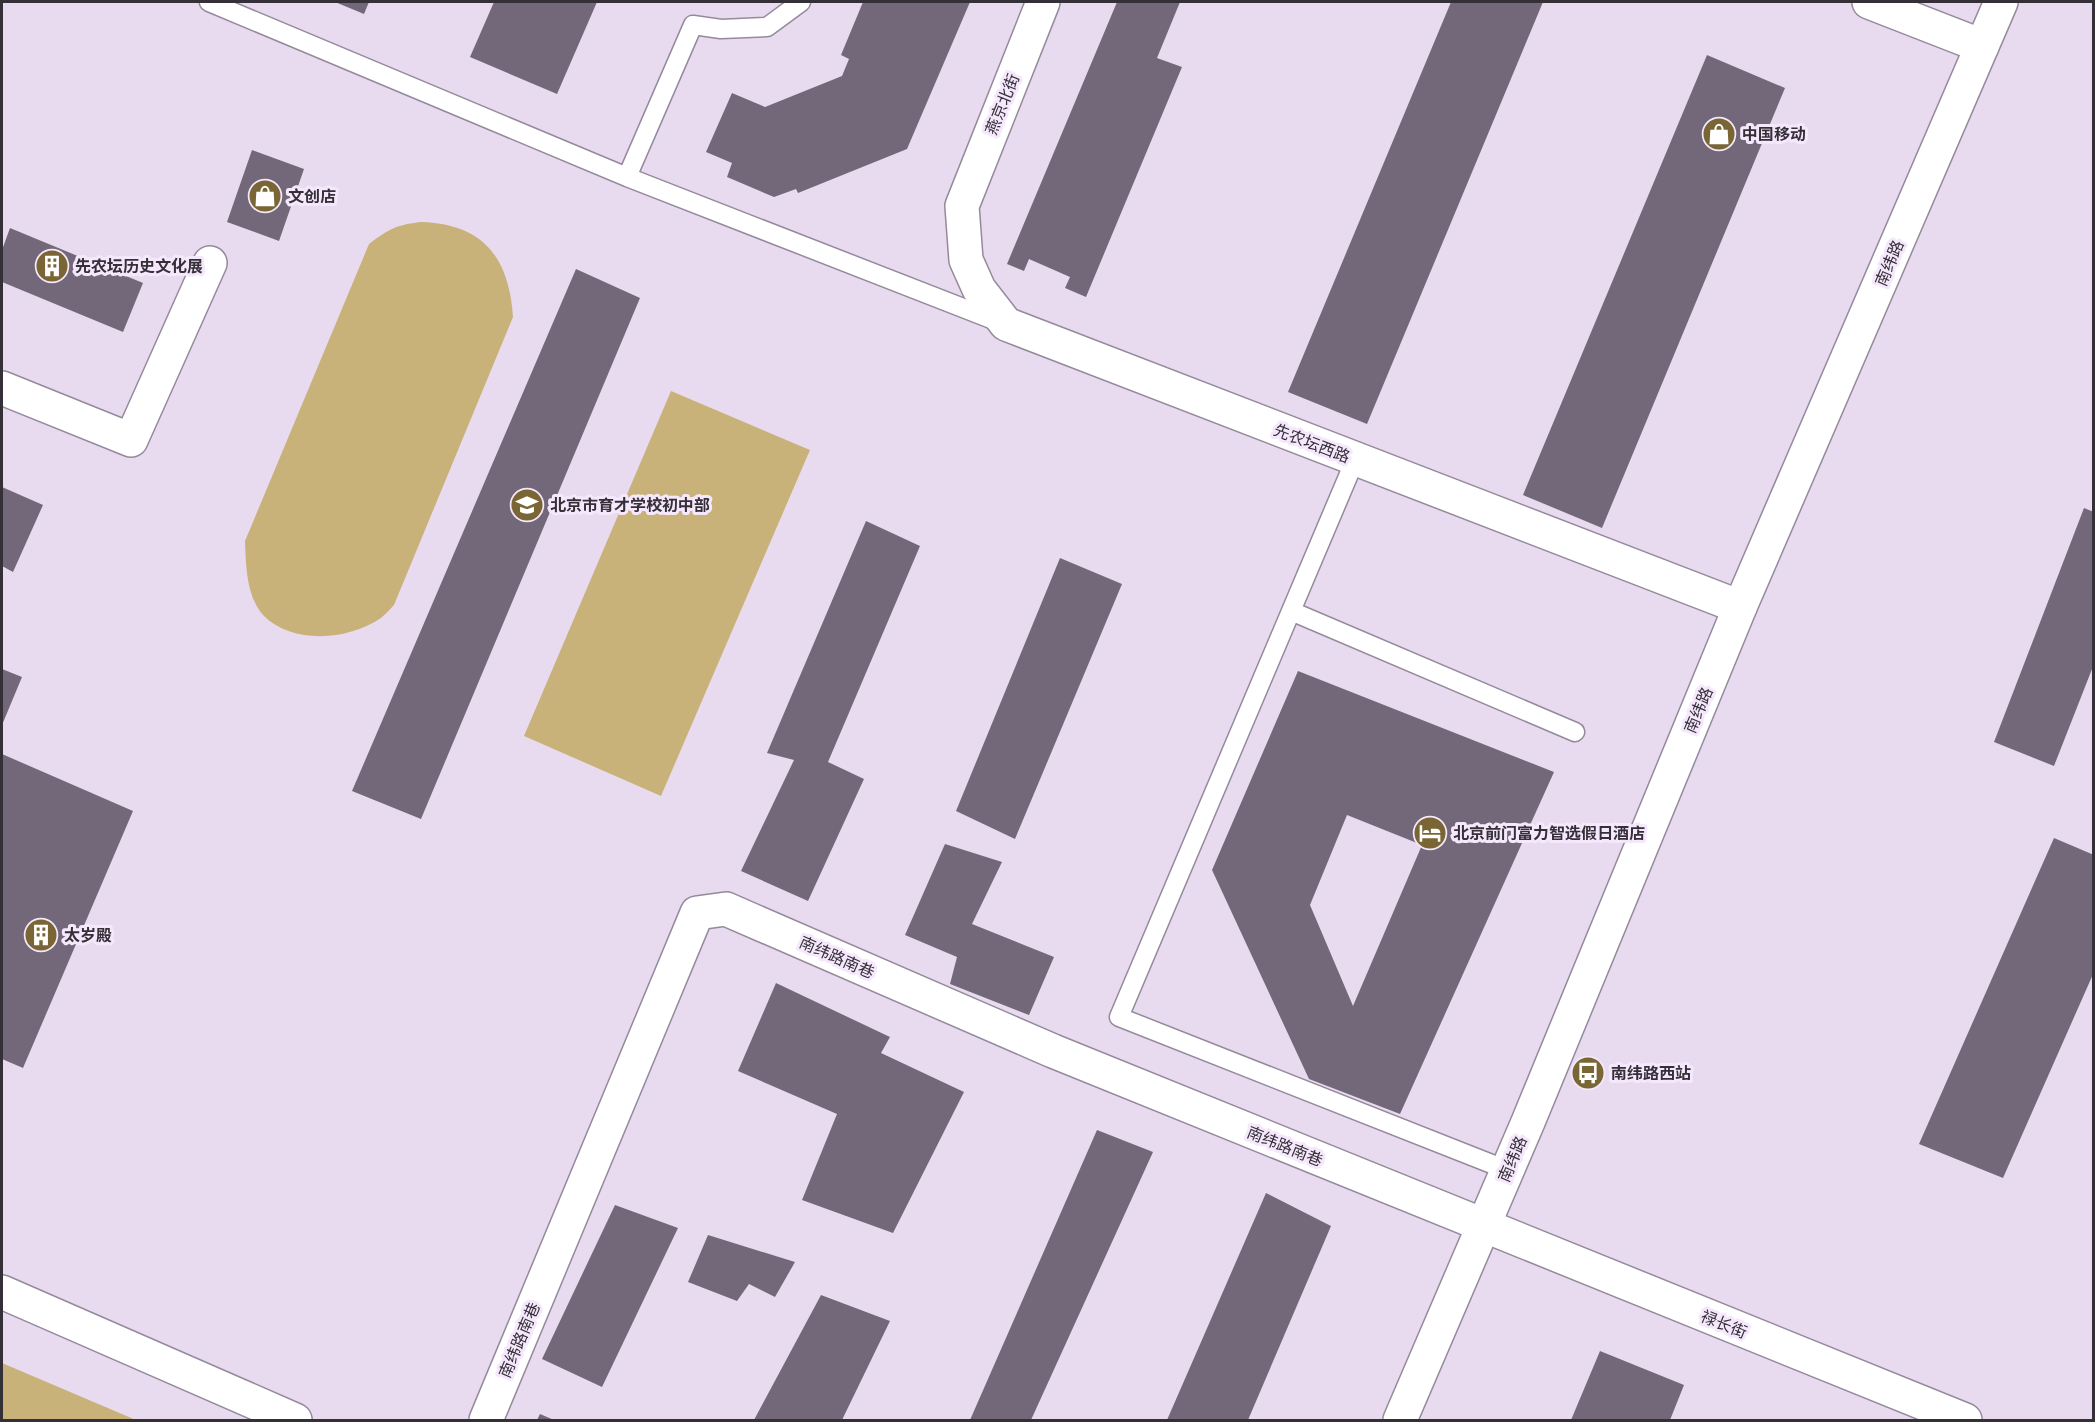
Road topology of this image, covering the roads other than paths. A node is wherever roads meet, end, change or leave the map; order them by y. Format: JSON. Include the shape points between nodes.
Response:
{"nodes":[{"id":1,"x":209,"y":2,"type":"edge"},
{"id":2,"x":801,"y":2,"type":"edge"},
{"id":3,"x":1043,"y":2,"type":"edge"},
{"id":4,"x":1869,"y":2,"type":"edge"},
{"id":5,"x":2001,"y":2,"type":"edge"},
{"id":6,"x":1982,"y":46,"type":"junction"},
{"id":7,"x":627,"y":177,"type":"junction"},
{"id":8,"x":210,"y":263,"type":"dead end"},
{"id":9,"x":1006,"y":324,"type":"junction"},
{"id":10,"x":2,"y":388,"type":"edge"},
{"id":11,"x":1355,"y":460,"type":"junction"},
{"id":12,"x":1740,"y":607,"type":"junction"},
{"id":13,"x":1292,"y":611,"type":"junction"},
{"id":14,"x":1575,"y":732,"type":"dead end"},
{"id":15,"x":1507,"y":1170,"type":"junction"},
{"id":16,"x":1483,"y":1227,"type":"junction"},
{"id":17,"x":2,"y":1292,"type":"edge"},
{"id":18,"x":295,"y":1420,"type":"edge"},
{"id":19,"x":486,"y":1420,"type":"edge"},
{"id":20,"x":1400,"y":1420,"type":"edge"},
{"id":21,"x":1965,"y":1420,"type":"edge"}],
"edges":[{"from":1,"to":7,"type":"lane"},
{"from":2,"to":7,"type":"lane","via":[[767,27],[721,29],[693,25]]},
{"from":3,"to":9,"type":"street","name":"燕京北街","via":[[962,206],[966,260],[979,289]]},
{"from":4,"to":6,"type":"street"},
{"from":5,"to":6,"type":"street","name":"南纬路"},
{"from":6,"to":12,"type":"street","name":"南纬路"},
{"from":7,"to":9,"type":"lane"},
{"from":8,"to":10,"type":"street","via":[[131,441]]},
{"from":9,"to":11,"type":"street","name":"先农坛西路"},
{"from":11,"to":12,"type":"street","name":"先农坛西路"},
{"from":11,"to":13,"type":"lane"},
{"from":12,"to":15,"type":"street","name":"南纬路"},
{"from":13,"to":14,"type":"lane"},
{"from":13,"to":15,"type":"lane","via":[[1119,1017]]},
{"from":15,"to":16,"type":"street","name":"南纬路"},
{"from":16,"to":19,"type":"street","name":"南纬路南巷","via":[[1053,1051],[726,909],[697,913]]},
{"from":16,"to":20,"type":"street","name":"南纬路"},
{"from":16,"to":21,"type":"street","name":"禄长街"},
{"from":17,"to":18,"type":"street"}]}
